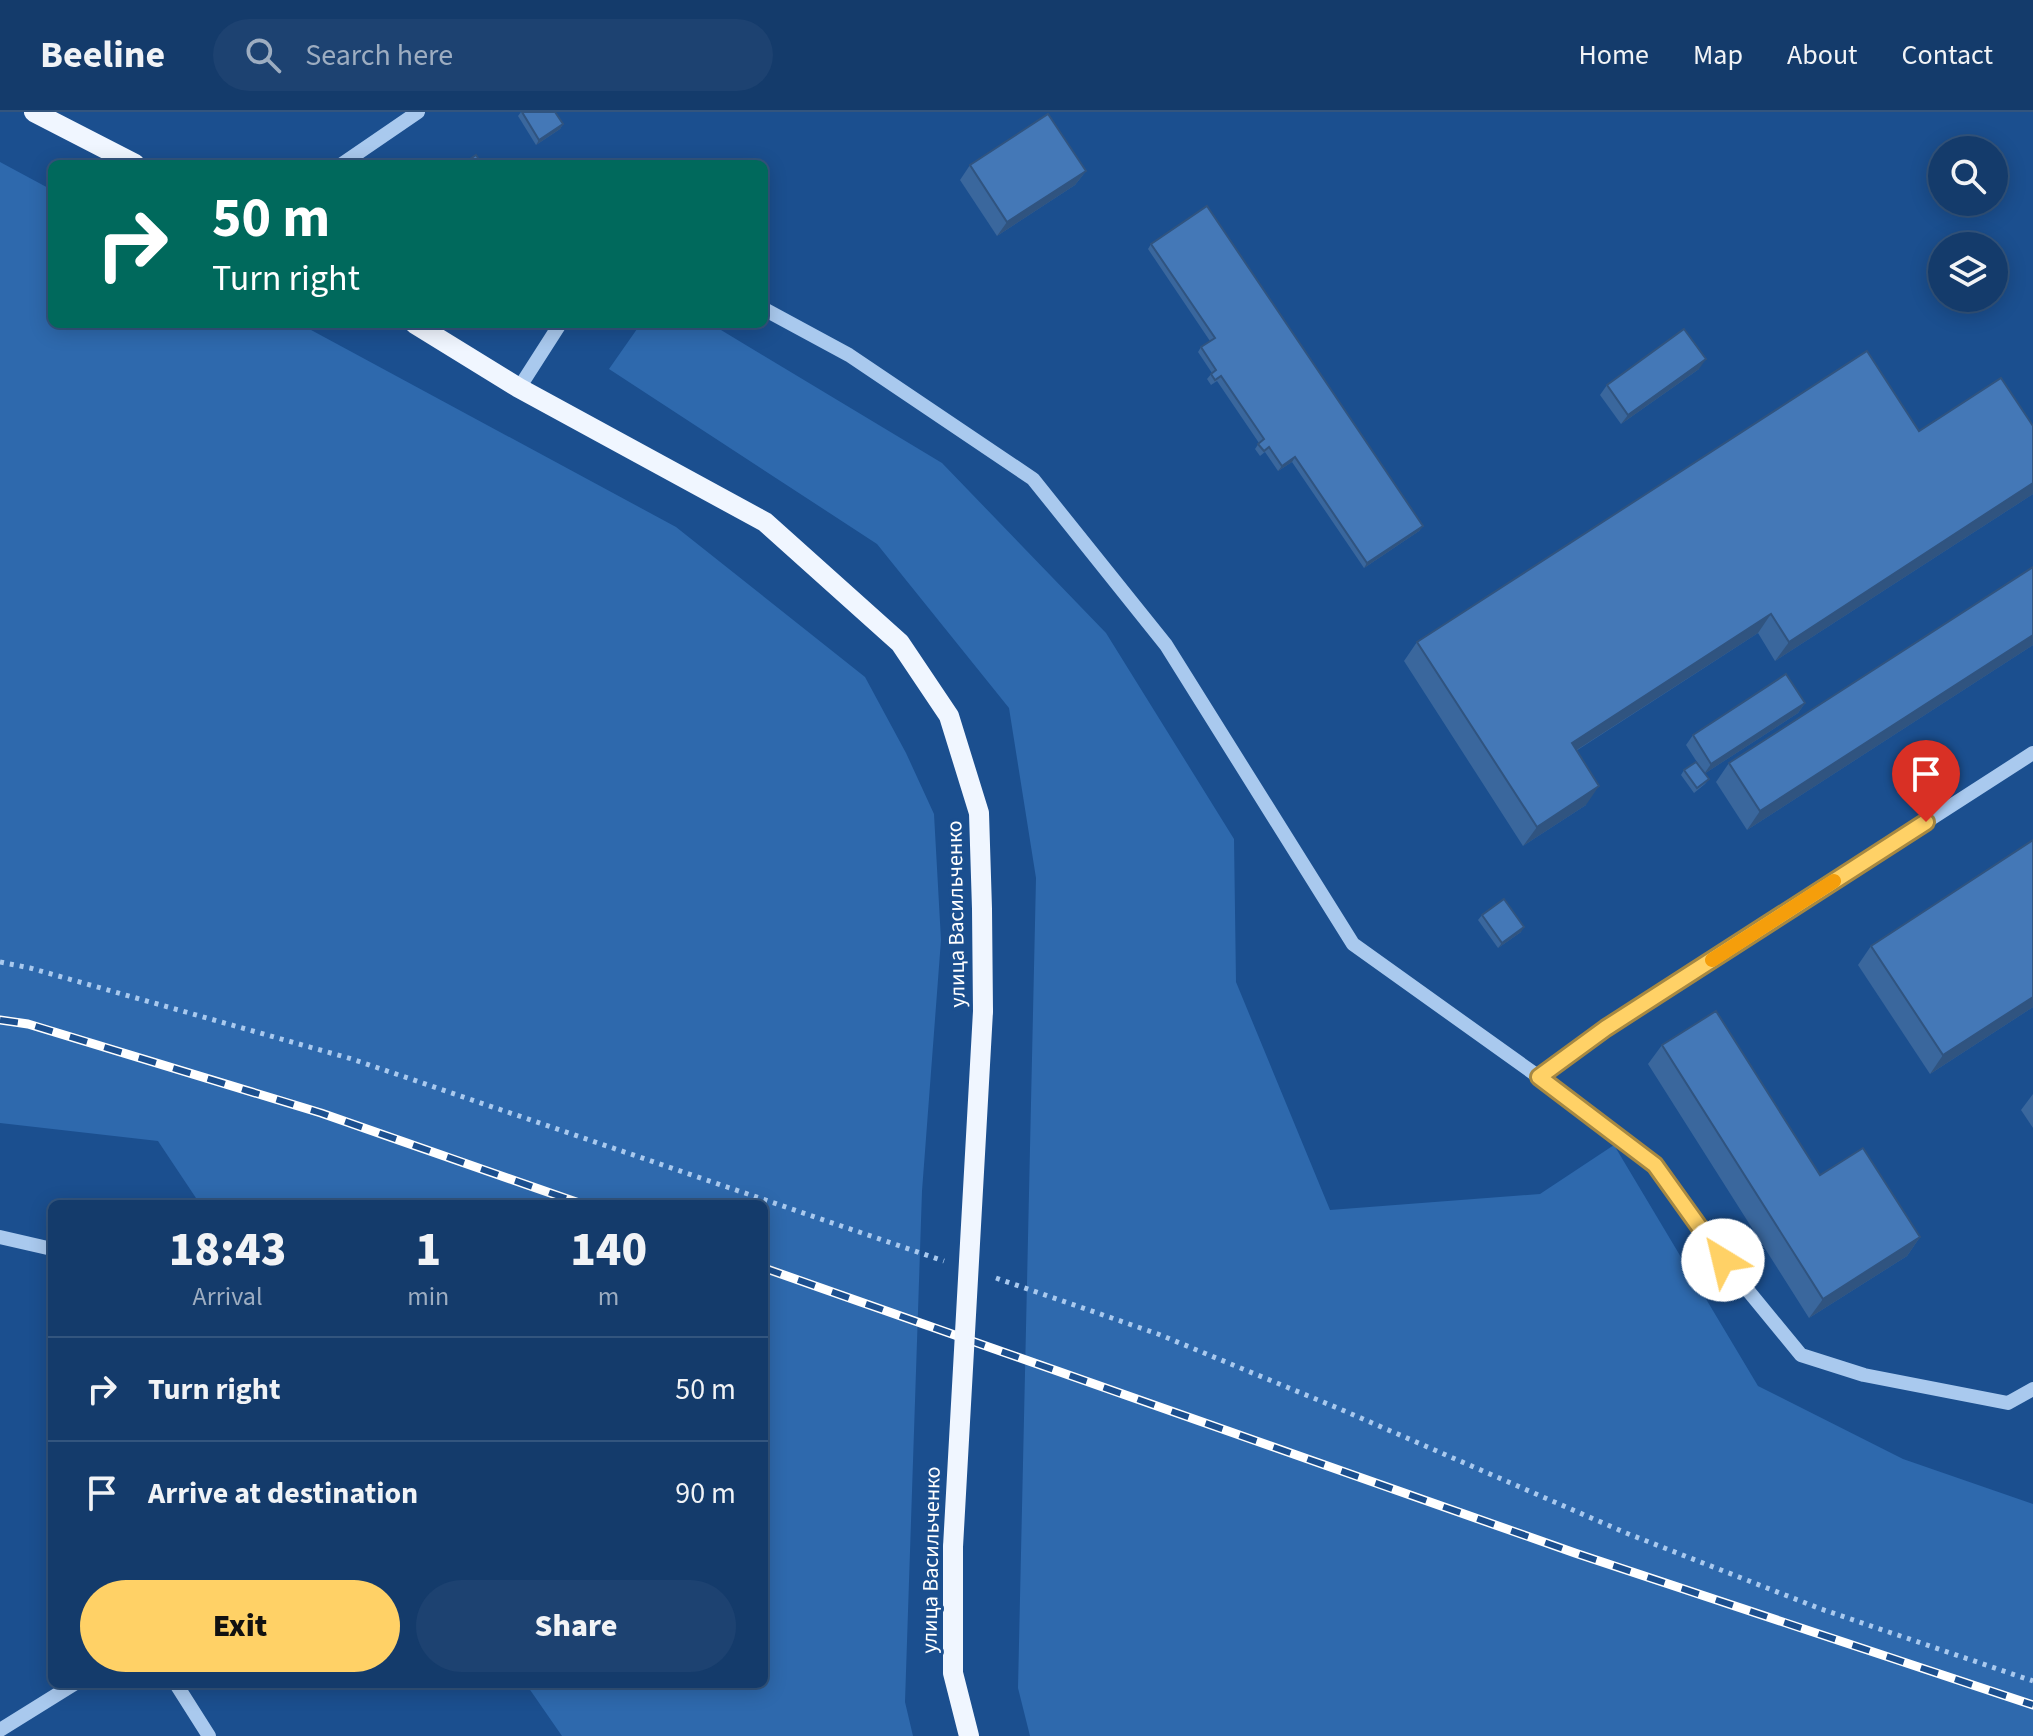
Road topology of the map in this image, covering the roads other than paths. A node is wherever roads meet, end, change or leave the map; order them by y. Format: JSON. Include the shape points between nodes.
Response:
{"nodes":[{"id":1,"x":34,"y":112,"type":"edge"},
{"id":2,"x":418,"y":112,"type":"edge"},
{"id":3,"x":127,"y":160,"type":"edge"},
{"id":4,"x":348,"y":160,"type":"edge"},
{"id":5,"x":768,"y":311,"type":"edge"},
{"id":6,"x":422,"y":328,"type":"edge"},
{"id":7,"x":557,"y":328,"type":"edge"},
{"id":8,"x":519,"y":388,"type":"junction"},
{"id":9,"x":2033,"y":753,"type":"edge"},
{"id":10,"x":1539,"y":1077,"type":"junction"},
{"id":11,"x":0,"y":1237,"type":"edge"},
{"id":12,"x":48,"y":1248,"type":"edge"},
{"id":13,"x":2033,"y":1389,"type":"edge"},
{"id":14,"x":68,"y":1688,"type":"edge"},
{"id":15,"x":179,"y":1688,"type":"edge"},
{"id":16,"x":0,"y":1730,"type":"edge"},
{"id":17,"x":209,"y":1736,"type":"edge"},
{"id":18,"x":969,"y":1736,"type":"edge"}],
"edges":[{"from":1,"to":3,"type":"main road"},
{"from":2,"to":4,"type":"lane"},
{"from":5,"to":10,"type":"lane","via":[[849,355],[1033,479],[1166,645],[1353,944]]},
{"from":6,"to":8,"type":"main road","name":"улица Васильченко"},
{"from":7,"to":8,"type":"lane"},
{"from":8,"to":18,"type":"main road","name":"улица Васильченко","bridge":true,"via":[[765,522],[900,643],[949,716],[979,813],[982,909],[983,1011],[953,1547],[953,1673]]},
{"from":9,"to":10,"type":"lane","via":[[1606,1028]]},
{"from":10,"to":13,"type":"lane","via":[[1655,1165],[1801,1355],[1864,1375],[2008,1403]]},
{"from":11,"to":12,"type":"lane"},
{"from":14,"to":16,"type":"lane"},
{"from":15,"to":17,"type":"lane"}]}
